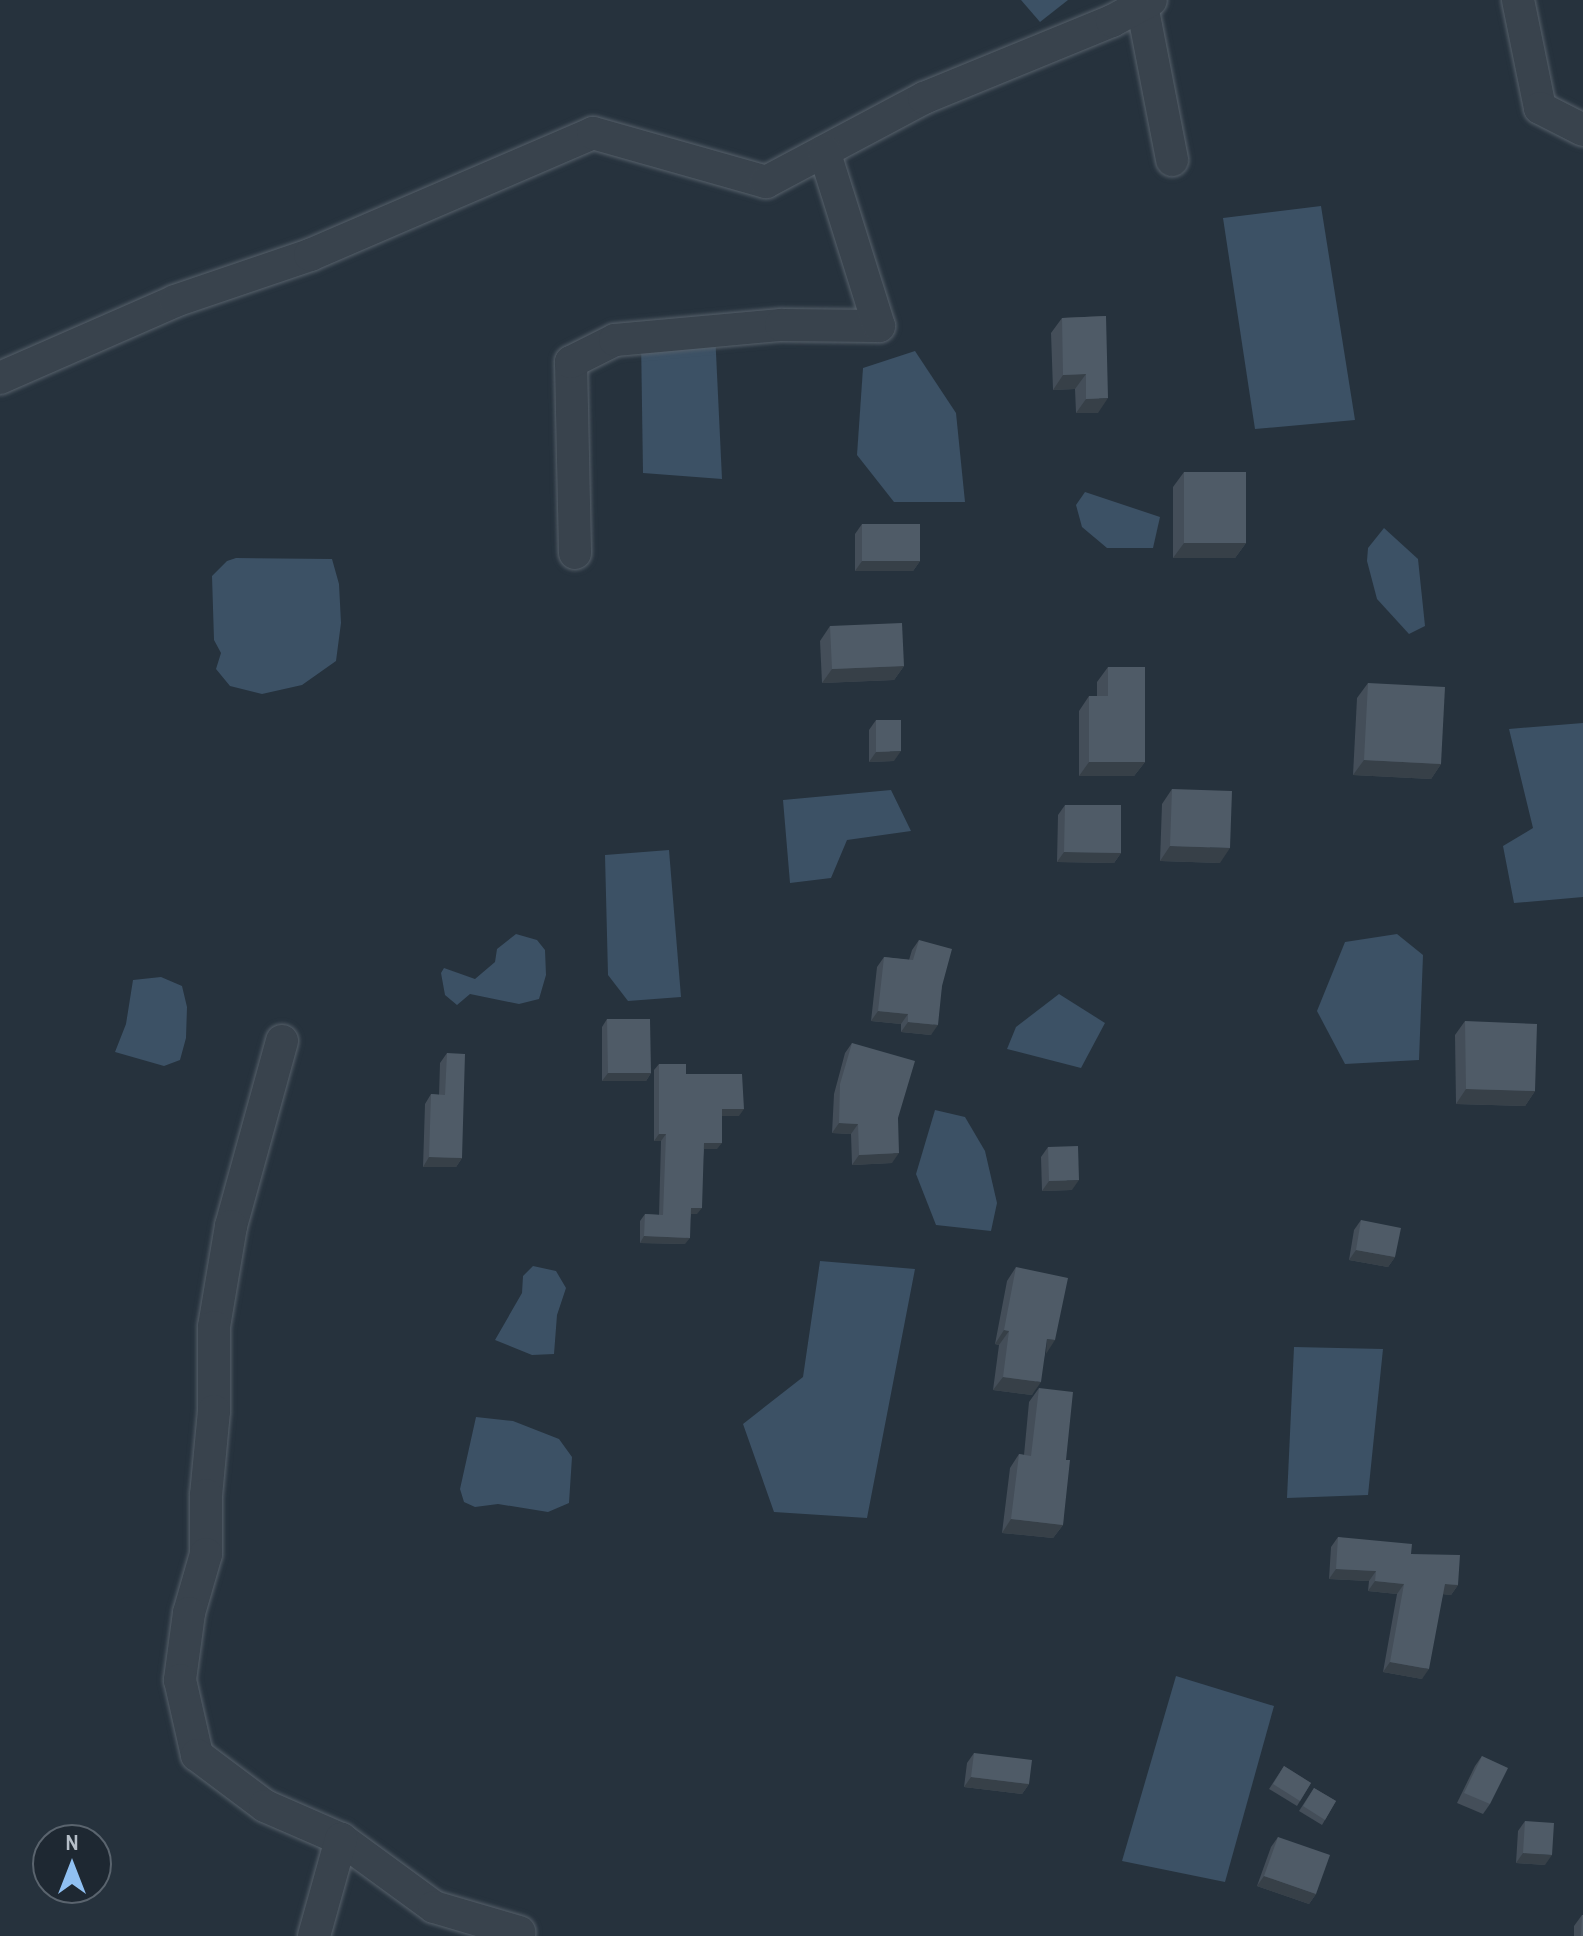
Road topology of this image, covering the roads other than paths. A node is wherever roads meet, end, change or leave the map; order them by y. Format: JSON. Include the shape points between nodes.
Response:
{"nodes":[{"id":1,"x":1518,"y":0,"type":"edge"},
{"id":2,"x":1146,"y":2,"type":"edge"},
{"id":3,"x":1583,"y":130,"type":"edge"},
{"id":4,"x":824,"y":151,"type":"junction"},
{"id":5,"x":1172,"y":160,"type":"dead end"},
{"id":6,"x":0,"y":378,"type":"edge"},
{"id":7,"x":575,"y":553,"type":"dead end"},
{"id":8,"x":282,"y":1041,"type":"dead end"},
{"id":9,"x":341,"y":1839,"type":"junction"},
{"id":10,"x":519,"y":1932,"type":"dead end"},
{"id":11,"x":314,"y":1936,"type":"edge"}],
"edges":[{"from":1,"to":3,"type":"street","via":[[1540,108]]},
{"from":2,"to":4,"type":"street","via":[[924,98]]},
{"from":2,"to":5,"type":"street"},
{"from":4,"to":6,"type":"street","via":[[766,182],[593,133],[310,255],[175,301]]},
{"from":4,"to":7,"type":"street","via":[[879,326],[781,325],[615,340],[571,362]]},
{"from":8,"to":9,"type":"street","via":[[231,1226],[214,1327],[206,1554],[189,1613],[180,1680],[197,1755],[265,1806]]},
{"from":9,"to":10,"type":"street","via":[[434,1907]]},
{"from":9,"to":11,"type":"street"}]}
